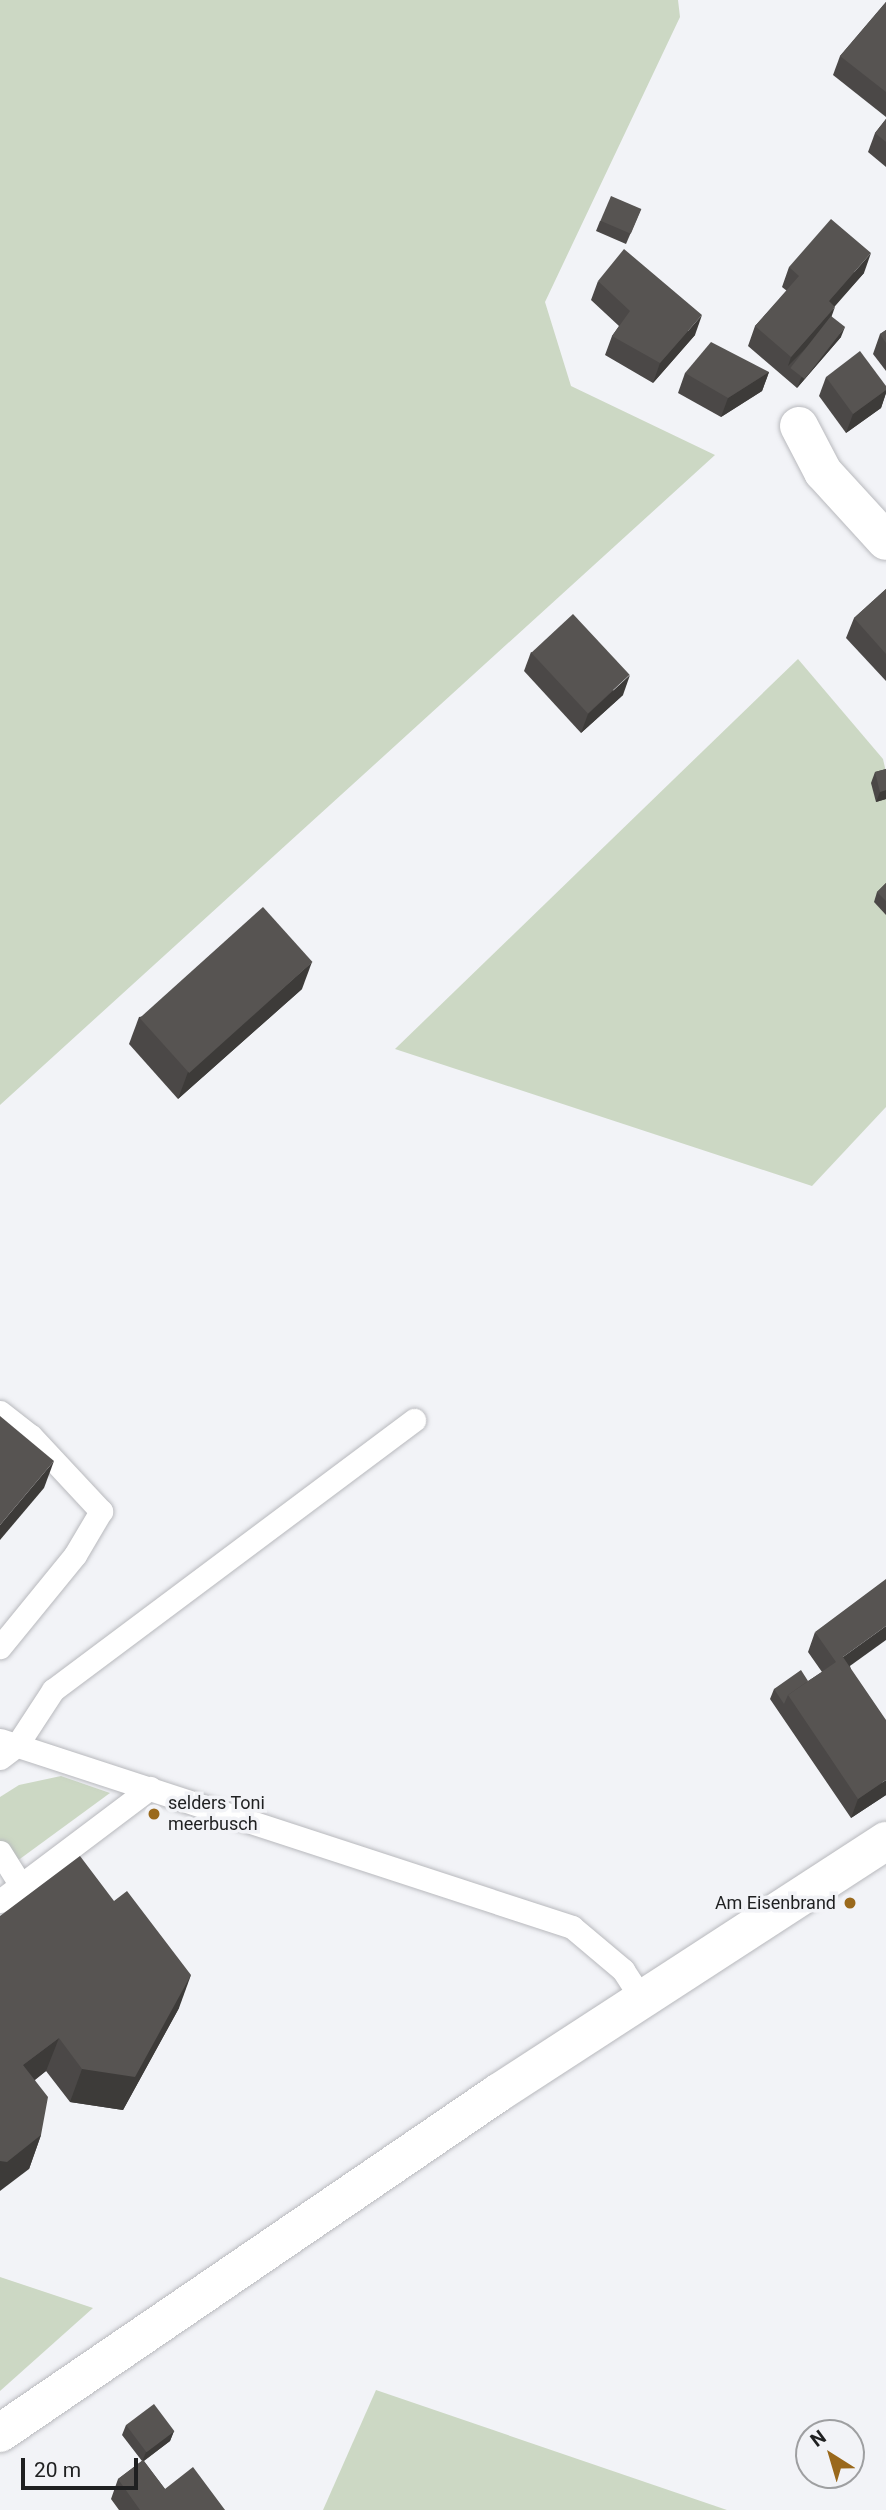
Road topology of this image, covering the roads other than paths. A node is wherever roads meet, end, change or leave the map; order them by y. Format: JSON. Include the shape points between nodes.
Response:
{"nodes":[{"id":1,"x":799,"y":426,"type":"dead end"},
{"id":2,"x":886,"y":541,"type":"edge"},
{"id":3,"x":0,"y":1412,"type":"edge"},
{"id":4,"x":415,"y":1420,"type":"dead end"},
{"id":5,"x":0,"y":1647,"type":"edge"},
{"id":6,"x":6,"y":1747,"type":"edge"},
{"id":7,"x":150,"y":1788,"type":"junction"},
{"id":8,"x":886,"y":1841,"type":"edge"},
{"id":9,"x":0,"y":1852,"type":"edge"},
{"id":10,"x":21,"y":1885,"type":"junction"},
{"id":11,"x":0,"y":1901,"type":"edge"},
{"id":12,"x":644,"y":2002,"type":"junction"},
{"id":13,"x":0,"y":2433,"type":"edge"}],
"edges":[{"from":1,"to":2,"type":"main road","via":[[844,500]]},
{"from":3,"to":5,"type":"lane","via":[[31,1436],[101,1511],[75,1555]]},
{"from":4,"to":6,"type":"lane","via":[[53,1690]]},
{"from":6,"to":7,"type":"lane"},
{"from":7,"to":10,"type":"lane"},
{"from":7,"to":12,"type":"lane","via":[[206,1813],[377,1870],[572,1927],[623,1970]]},
{"from":8,"to":12,"type":"main road"},
{"from":9,"to":10,"type":"lane"},
{"from":10,"to":11,"type":"lane"},
{"from":12,"to":13,"type":"main road","via":[[498,2093]]}]}
